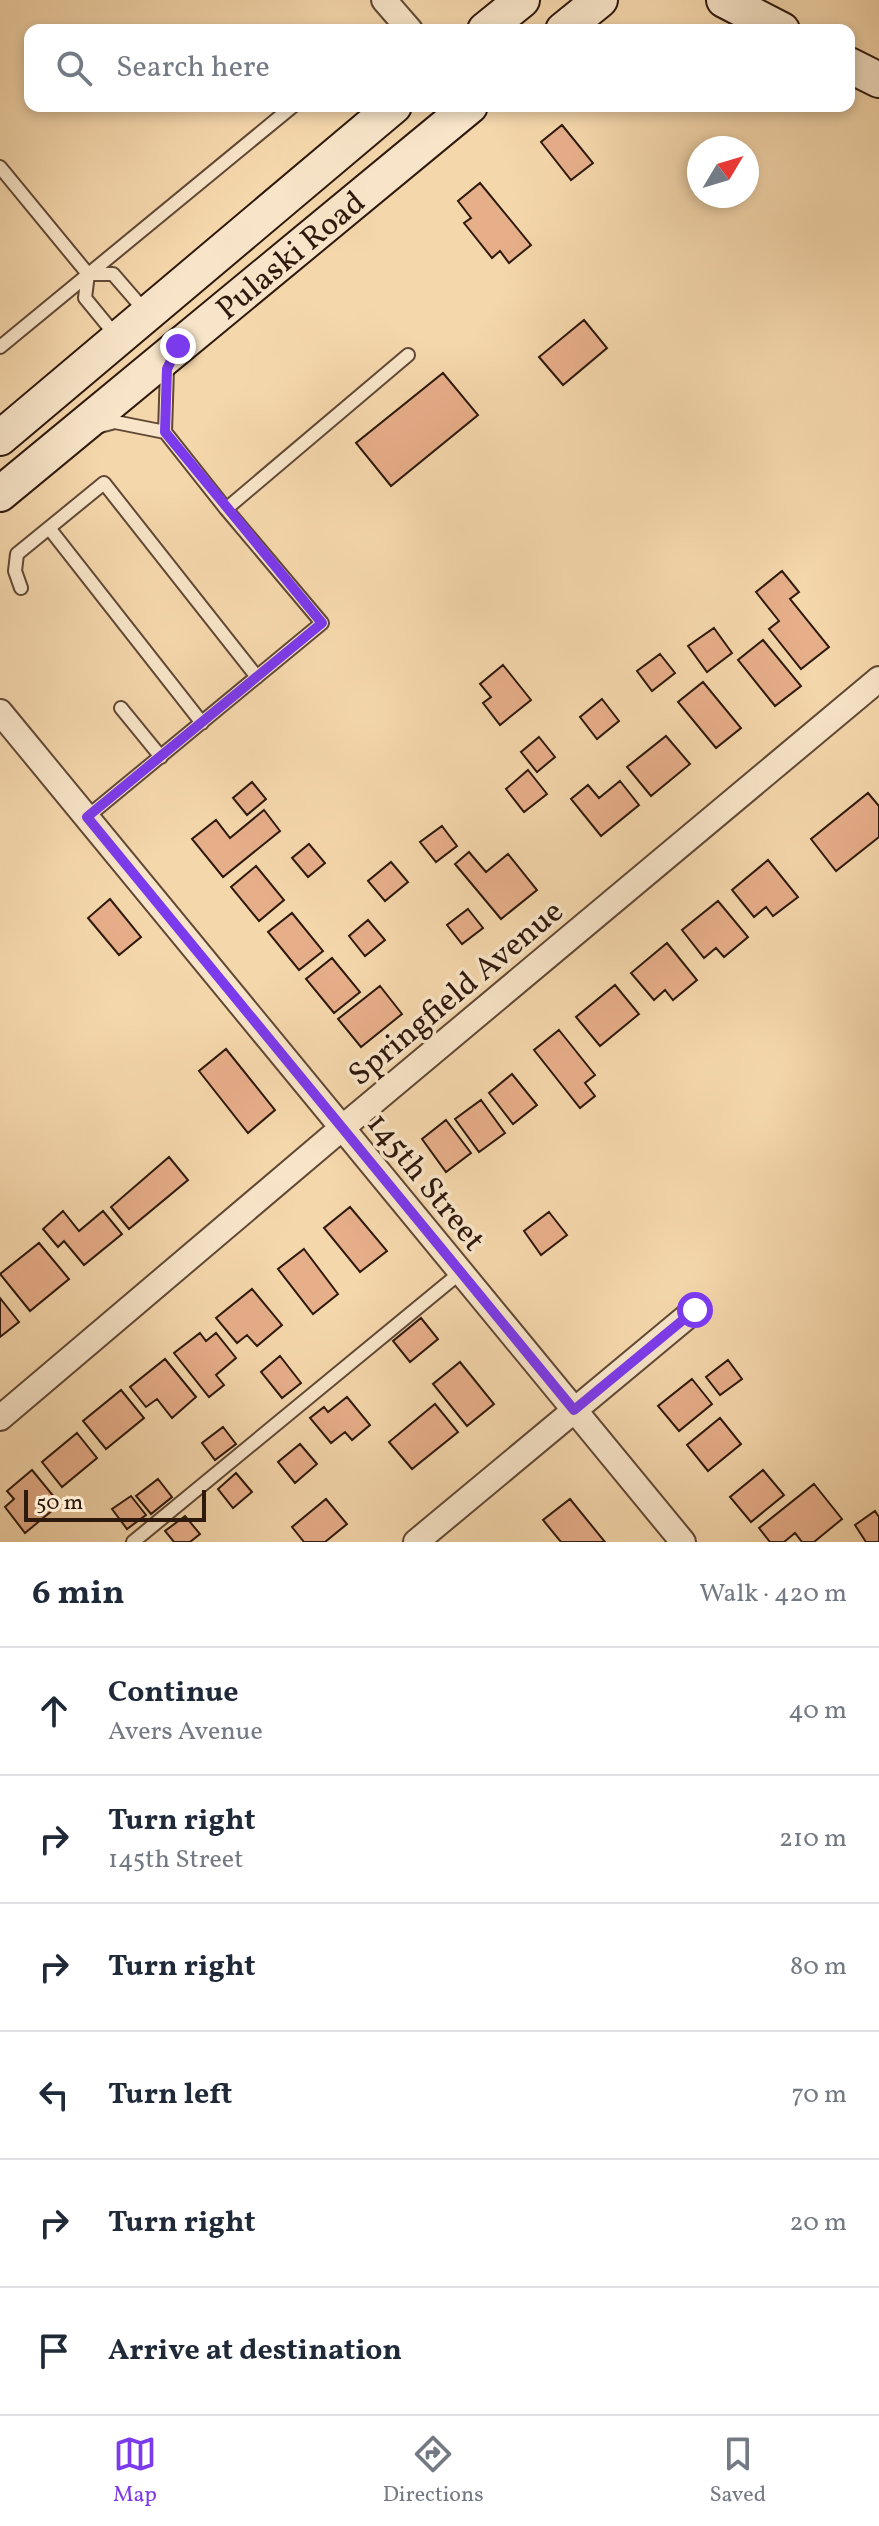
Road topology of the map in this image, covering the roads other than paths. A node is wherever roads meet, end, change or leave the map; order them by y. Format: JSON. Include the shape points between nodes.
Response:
{"nodes":[{"id":1,"x":384,"y":0,"type":"edge"},
{"id":2,"x":522,"y":0,"type":"edge"},
{"id":3,"x":600,"y":0,"type":"edge"},
{"id":4,"x":724,"y":0,"type":"edge"},
{"id":5,"x":405,"y":24,"type":"edge"},
{"id":6,"x":492,"y":24,"type":"edge"},
{"id":7,"x":570,"y":24,"type":"edge"},
{"id":8,"x":770,"y":24,"type":"edge"},
{"id":9,"x":855,"y":68,"type":"edge"},
{"id":10,"x":879,"y":80,"type":"edge"},
{"id":11,"x":286,"y":112,"type":"edge"},
{"id":12,"x":387,"y":112,"type":"edge"},
{"id":13,"x":463,"y":112,"type":"edge"},
{"id":14,"x":0,"y":167,"type":"edge"},
{"id":15,"x":88,"y":274,"type":"junction"},
{"id":16,"x":147,"y":314,"type":"junction"},
{"id":17,"x":119,"y":338,"type":"junction"},
{"id":18,"x":178,"y":346,"type":"junction"},
{"id":19,"x":0,"y":347,"type":"edge"},
{"id":20,"x":408,"y":355,"type":"dead end"},
{"id":21,"x":76,"y":431,"type":"junction"},
{"id":22,"x":165,"y":432,"type":"junction"},
{"id":23,"x":0,"y":438,"type":"edge"},
{"id":24,"x":0,"y":494,"type":"edge"},
{"id":25,"x":226,"y":509,"type":"junction"},
{"id":26,"x":49,"y":528,"type":"junction"},
{"id":27,"x":21,"y":588,"type":"dead end"},
{"id":28,"x":257,"y":677,"type":"junction"},
{"id":29,"x":879,"y":679,"type":"edge"},
{"id":30,"x":121,"y":708,"type":"dead end"},
{"id":31,"x":1,"y":714,"type":"edge"},
{"id":32,"x":202,"y":723,"type":"junction"},
{"id":33,"x":161,"y":757,"type":"junction"},
{"id":34,"x":87,"y":817,"type":"junction"},
{"id":35,"x":342,"y":1128,"type":"junction"},
{"id":36,"x":461,"y":1272,"type":"junction"},
{"id":37,"x":695,"y":1310,"type":"dead end"},
{"id":38,"x":574,"y":1410,"type":"junction"},
{"id":39,"x":0,"y":1418,"type":"edge"},
{"id":40,"x":133,"y":1542,"type":"edge"},
{"id":41,"x":416,"y":1542,"type":"edge"},
{"id":42,"x":683,"y":1542,"type":"edge"}],
"edges":[{"from":1,"to":5,"type":"street"},
{"from":2,"to":6,"type":"main road"},
{"from":3,"to":7,"type":"main road"},
{"from":4,"to":8,"type":"main road"},
{"from":9,"to":10,"type":"main road"},
{"from":11,"to":15,"type":"lane"},
{"from":12,"to":16,"type":"main road","name":"Pulaski Road"},
{"from":13,"to":18,"type":"main road","name":"Pulaski Road"},
{"from":14,"to":15,"type":"lane"},
{"from":15,"to":16,"type":"lane","via":[[113,274]]},
{"from":15,"to":17,"type":"lane","via":[[85,298]]},
{"from":15,"to":19,"type":"lane"},
{"from":16,"to":17,"type":"main road","name":"Pulaski Road"},
{"from":17,"to":23,"type":"main road","name":"Pulaski Road"},
{"from":18,"to":21,"type":"main road","name":"Pulaski Road"},
{"from":18,"to":22,"type":"lane","via":[[167,369]]},
{"from":20,"to":25,"type":"lane"},
{"from":21,"to":22,"type":"lane","via":[[115,422]]},
{"from":21,"to":24,"type":"main road","name":"Pulaski Road"},
{"from":22,"to":25,"type":"lane"},
{"from":25,"to":28,"type":"lane","via":[[322,623]]},
{"from":26,"to":27,"type":"lane","via":[[17,554]]},
{"from":26,"to":28,"type":"lane","via":[[104,483]]},
{"from":26,"to":32,"type":"lane"},
{"from":28,"to":32,"type":"lane"},
{"from":29,"to":35,"type":"street","name":"Springfield Avenue"},
{"from":30,"to":33,"type":"lane"},
{"from":31,"to":34,"type":"street","name":"145th Street"},
{"from":32,"to":33,"type":"lane"},
{"from":33,"to":34,"type":"lane"},
{"from":34,"to":35,"type":"street","name":"145th Street"},
{"from":35,"to":36,"type":"street","name":"145th Street"},
{"from":35,"to":39,"type":"street","name":"Springfield Avenue"},
{"from":36,"to":38,"type":"street","name":"145th Street"},
{"from":36,"to":40,"type":"lane"},
{"from":37,"to":38,"type":"street"},
{"from":38,"to":41,"type":"street"},
{"from":38,"to":42,"type":"street","name":"145th Street"}]}
